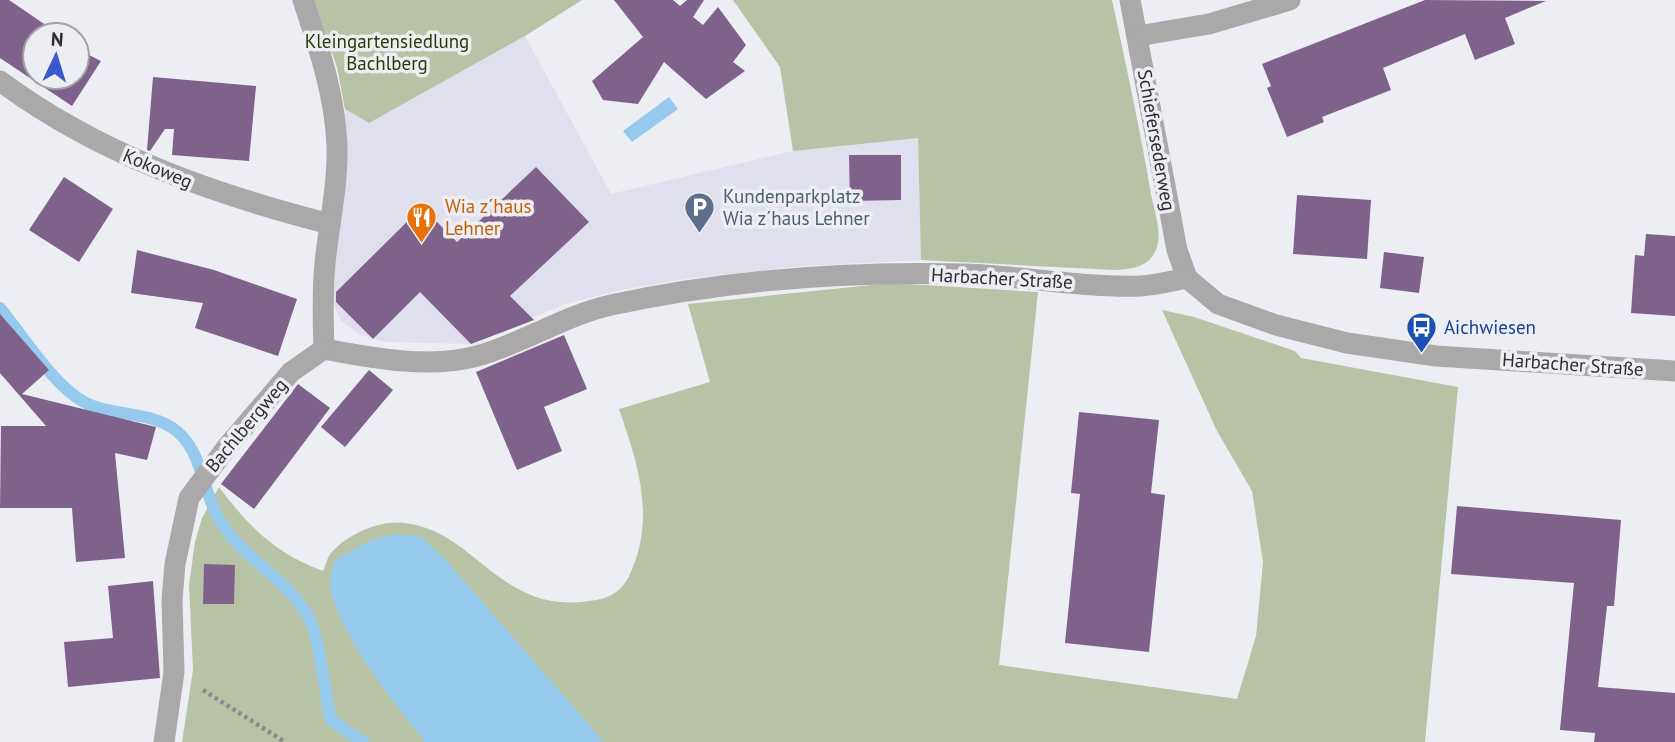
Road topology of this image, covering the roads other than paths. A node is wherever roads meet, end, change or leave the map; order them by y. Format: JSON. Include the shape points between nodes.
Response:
{"nodes":[{"id":1,"x":303,"y":0,"type":"edge"},
{"id":2,"x":1130,"y":0,"type":"edge"},
{"id":3,"x":1290,"y":0,"type":"edge"},
{"id":4,"x":1138,"y":36,"type":"junction"},
{"id":5,"x":0,"y":81,"type":"edge"},
{"id":6,"x":330,"y":224,"type":"junction"},
{"id":7,"x":1187,"y":278,"type":"junction"},
{"id":8,"x":324,"y":349,"type":"junction"},
{"id":9,"x":1675,"y":371,"type":"edge"},
{"id":10,"x":164,"y":742,"type":"edge"}],
"edges":[{"from":1,"to":6,"type":"street","via":[[332,101],[337,159]]},
{"from":2,"to":4,"type":"street","name":"Schiefersederweg"},
{"from":3,"to":4,"type":"street","via":[[1209,24]]},
{"from":4,"to":7,"type":"street","name":"Schiefersederweg","via":[[1177,250]]},
{"from":5,"to":6,"type":"street","name":"Kokoweg","via":[[72,128],[142,163],[214,192]]},
{"from":6,"to":8,"type":"street"},
{"from":7,"to":8,"type":"street","name":"Harbacher Straße","via":[[1142,286],[968,274],[815,276],[610,305],[561,319],[476,356],[421,361]]},
{"from":7,"to":9,"type":"street","name":"Harbacher Straße","via":[[1218,304],[1347,343],[1436,356]]},
{"from":8,"to":10,"type":"street","name":"Bachlbergweg","via":[[291,372],[189,498],[175,564],[174,672]]}]}
